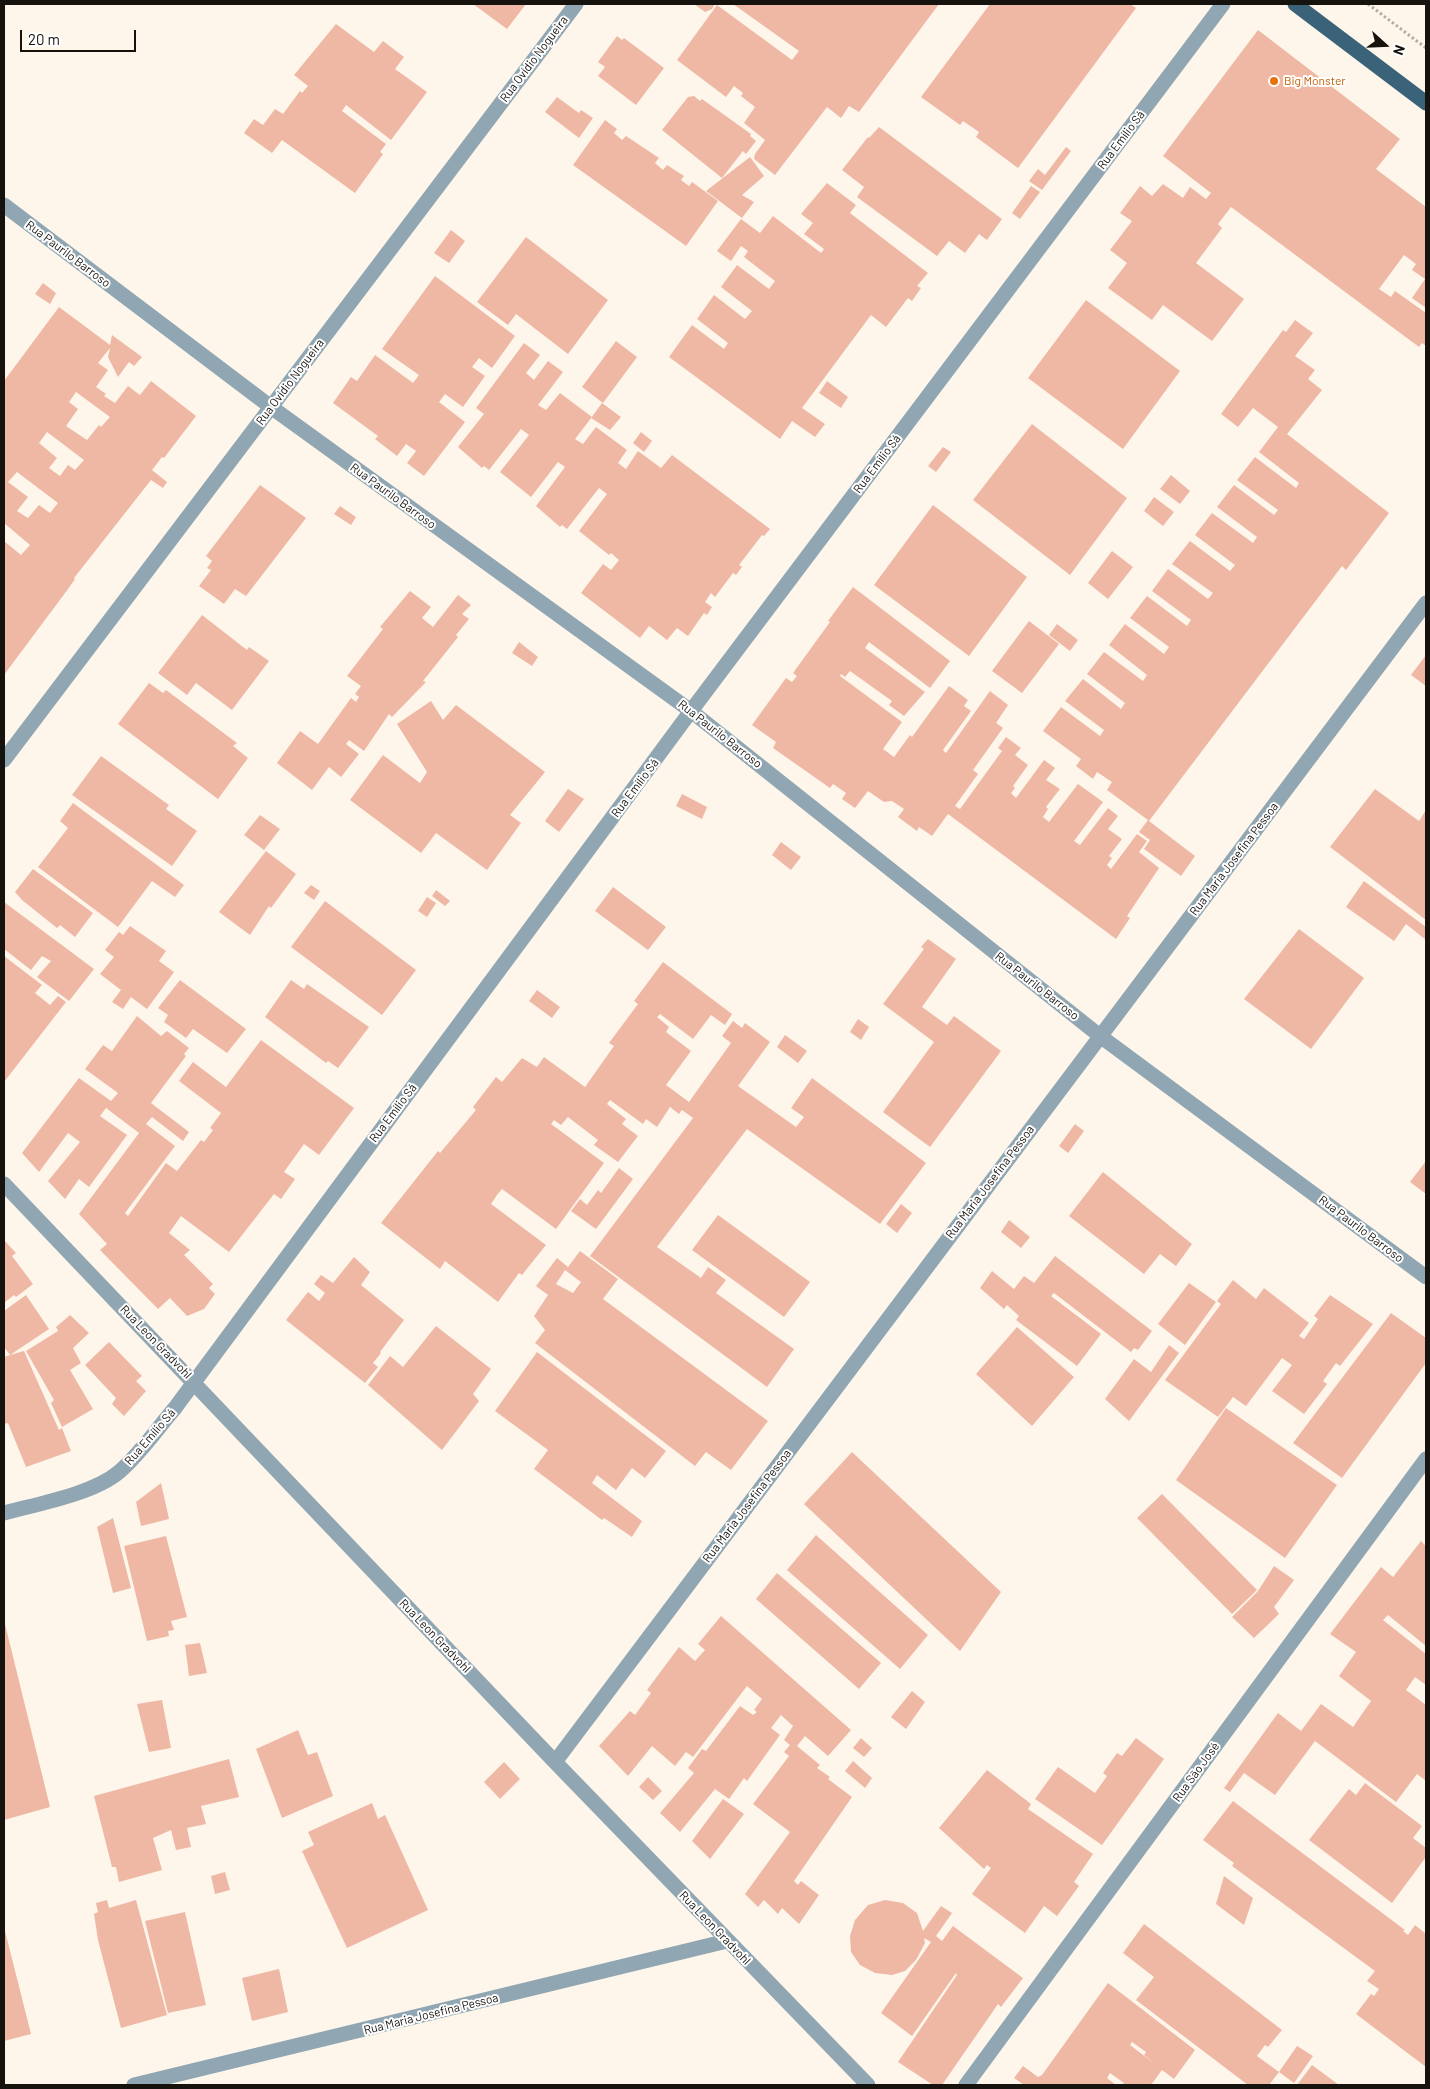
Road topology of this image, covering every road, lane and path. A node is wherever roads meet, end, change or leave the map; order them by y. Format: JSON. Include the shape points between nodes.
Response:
{"nodes":[{"id":1,"x":576,"y":4,"type":"edge"},
{"id":2,"x":1223,"y":4,"type":"edge"},
{"id":3,"x":1295,"y":4,"type":"edge"},
{"id":4,"x":1368,"y":4,"type":"edge"},
{"id":5,"x":1426,"y":48,"type":"edge"},
{"id":6,"x":1426,"y":103,"type":"edge"},
{"id":7,"x":4,"y":205,"type":"edge"},
{"id":8,"x":270,"y":408,"type":"junction"},
{"id":9,"x":1426,"y":603,"type":"edge"},
{"id":10,"x":692,"y":711,"type":"junction"},
{"id":11,"x":4,"y":760,"type":"edge"},
{"id":12,"x":1100,"y":1036,"type":"junction"},
{"id":13,"x":4,"y":1184,"type":"edge"},
{"id":14,"x":1426,"y":1277,"type":"edge"},
{"id":15,"x":194,"y":1382,"type":"junction"},
{"id":16,"x":1426,"y":1459,"type":"edge"},
{"id":17,"x":4,"y":1514,"type":"edge"},
{"id":18,"x":555,"y":1762,"type":"junction"},
{"id":19,"x":727,"y":1941,"type":"junction"},
{"id":20,"x":134,"y":2085,"type":"edge"},
{"id":21,"x":868,"y":2085,"type":"edge"},
{"id":22,"x":966,"y":2085,"type":"edge"}],
"edges":[{"from":1,"to":8,"type":"street","name":"Rua Ovídio Nogueira"},
{"from":2,"to":10,"type":"street","name":"Rua Emílio Sá"},
{"from":3,"to":6,"type":"main road"},
{"from":4,"to":5,"type":"path"},
{"from":7,"to":8,"type":"street","name":"Rua Paurilo Barroso"},
{"from":8,"to":10,"type":"street","name":"Rua Paurilo Barroso"},
{"from":8,"to":11,"type":"street","name":"Rua Ovídio Nogueira"},
{"from":9,"to":12,"type":"street","name":"Rua Maria Josefina Pessoa"},
{"from":10,"to":12,"type":"street","name":"Rua Paurilo Barroso"},
{"from":10,"to":15,"type":"street","name":"Rua Emílio Sá"},
{"from":12,"to":14,"type":"street","name":"Rua Paurilo Barroso"},
{"from":12,"to":18,"type":"street","name":"Rua Maria Josefina Pessoa"},
{"from":13,"to":15,"type":"street","name":"Rua Leon Gradvohl"},
{"from":15,"to":17,"type":"street","name":"Rua Emílio Sá","via":[[118,1473],[96,1486]]},
{"from":15,"to":18,"type":"street","name":"Rua Leon Gradvohl"},
{"from":16,"to":22,"type":"street","name":"Rua São José"},
{"from":18,"to":19,"type":"street","name":"Rua Leon Gradvohl"},
{"from":19,"to":20,"type":"street","name":"Rua Maria Josefina Pessoa"},
{"from":19,"to":21,"type":"street","name":"Rua Leon Gradvohl"}]}
